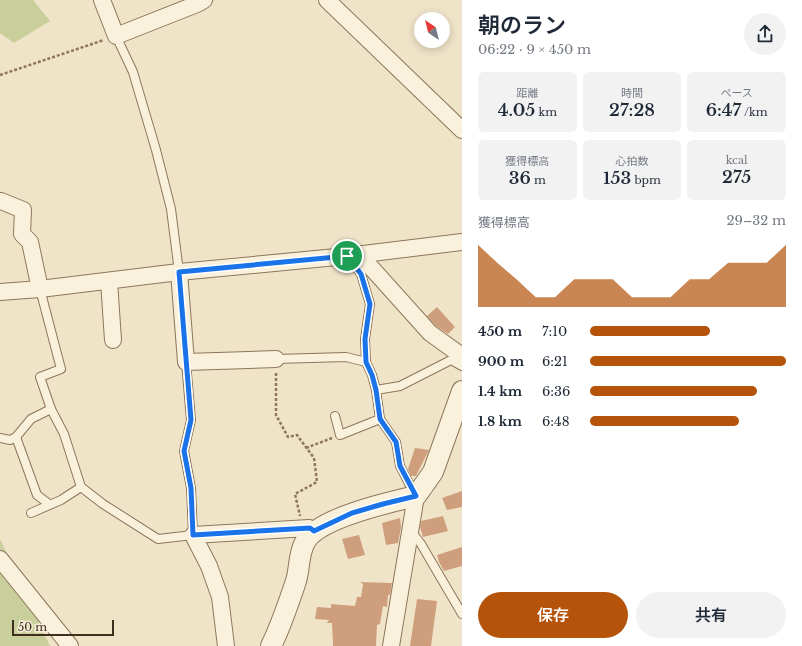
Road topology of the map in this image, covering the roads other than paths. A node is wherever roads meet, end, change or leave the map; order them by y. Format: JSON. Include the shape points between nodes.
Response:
{"nodes":[{"id":1,"x":102,"y":0,"type":"edge"},
{"id":2,"x":204,"y":0,"type":"edge"},
{"id":3,"x":327,"y":0,"type":"edge"},
{"id":4,"x":116,"y":36,"type":"junction"},
{"id":5,"x":462,"y":130,"type":"edge"},
{"id":6,"x":1,"y":201,"type":"dead end"},
{"id":7,"x":462,"y":242,"type":"edge"},
{"id":8,"x":353,"y":255,"type":"junction"},
{"id":9,"x":179,"y":272,"type":"junction"},
{"id":10,"x":109,"y":281,"type":"junction"},
{"id":11,"x":40,"y":289,"type":"junction"},
{"id":12,"x":0,"y":292,"type":"edge"},
{"id":13,"x":113,"y":340,"type":"dead end"},
{"id":14,"x":462,"y":356,"type":"edge"},
{"id":15,"x":276,"y":359,"type":"joint"},
{"id":16,"x":186,"y":362,"type":"junction"},
{"id":17,"x":366,"y":362,"type":"junction"},
{"id":18,"x":462,"y":366,"type":"edge"},
{"id":19,"x":376,"y":390,"type":"junction"},
{"id":20,"x":462,"y":391,"type":"edge"},
{"id":21,"x":51,"y":409,"type":"junction"},
{"id":22,"x":335,"y":416,"type":"dead end"},
{"id":23,"x":380,"y":419,"type":"junction"},
{"id":24,"x":16,"y":437,"type":"junction"},
{"id":25,"x":0,"y":438,"type":"edge"},
{"id":26,"x":81,"y":487,"type":"junction"},
{"id":27,"x":416,"y":496,"type":"junction"},
{"id":28,"x":49,"y":504,"type":"junction"},
{"id":29,"x":31,"y":513,"type":"dead end"},
{"id":30,"x":409,"y":529,"type":"junction"},
{"id":31,"x":309,"y":530,"type":"junction"},
{"id":32,"x":193,"y":535,"type":"junction"},
{"id":33,"x":0,"y":559,"type":"edge"},
{"id":34,"x":462,"y":614,"type":"edge"},
{"id":35,"x":70,"y":646,"type":"edge"},
{"id":36,"x":226,"y":646,"type":"edge"},
{"id":37,"x":271,"y":646,"type":"edge"},
{"id":38,"x":391,"y":646,"type":"edge"}],
"edges":[{"from":1,"to":4,"type":"street"},
{"from":2,"to":4,"type":"street"},
{"from":3,"to":5,"type":"street"},
{"from":4,"to":9,"type":"lane","via":[[133,72],[156,150],[171,209]]},
{"from":6,"to":11,"type":"street","via":[[23,210],[22,234],[30,242]]},
{"from":7,"to":8,"type":"street"},
{"from":8,"to":9,"type":"street"},
{"from":8,"to":14,"type":"street","via":[[430,333]]},
{"from":8,"to":17,"type":"lane","via":[[370,304],[365,339]]},
{"from":9,"to":10,"type":"street"},
{"from":9,"to":16,"type":"street"},
{"from":10,"to":11,"type":"street"},
{"from":10,"to":13,"type":"street"},
{"from":11,"to":12,"type":"street"},
{"from":11,"to":21,"type":"lane","via":[[61,369],[40,377]]},
{"from":15,"to":16,"type":"street"},
{"from":15,"to":17,"type":"lane","via":[[346,357]]},
{"from":16,"to":32,"type":"lane","via":[[191,420],[184,451],[191,488]]},
{"from":17,"to":19,"type":"lane"},
{"from":18,"to":19,"type":"lane","via":[[451,360],[400,386]]},
{"from":19,"to":23,"type":"lane"},
{"from":20,"to":27,"type":"street","via":[[433,472]]},
{"from":21,"to":24,"type":"lane","via":[[31,419]]},
{"from":21,"to":26,"type":"lane","via":[[64,434]]},
{"from":22,"to":23,"type":"lane","via":[[340,435]]},
{"from":23,"to":27,"type":"lane","via":[[396,442],[400,466]]},
{"from":24,"to":25,"type":"lane","via":[[10,440]]},
{"from":24,"to":28,"type":"lane","via":[[36,495]]},
{"from":26,"to":28,"type":"lane","via":[[61,500]]},
{"from":26,"to":32,"type":"lane","via":[[158,539]]},
{"from":27,"to":30,"type":"street"},
{"from":27,"to":31,"type":"street","via":[[352,513]]},
{"from":28,"to":29,"type":"lane"},
{"from":30,"to":34,"type":"lane","via":[[421,544]]},
{"from":30,"to":38,"type":"street"},
{"from":31,"to":32,"type":"street"},
{"from":31,"to":37,"type":"street","via":[[299,559],[297,579]]},
{"from":32,"to":36,"type":"street","via":[[209,566],[220,597]]},
{"from":33,"to":35,"type":"street"}]}
